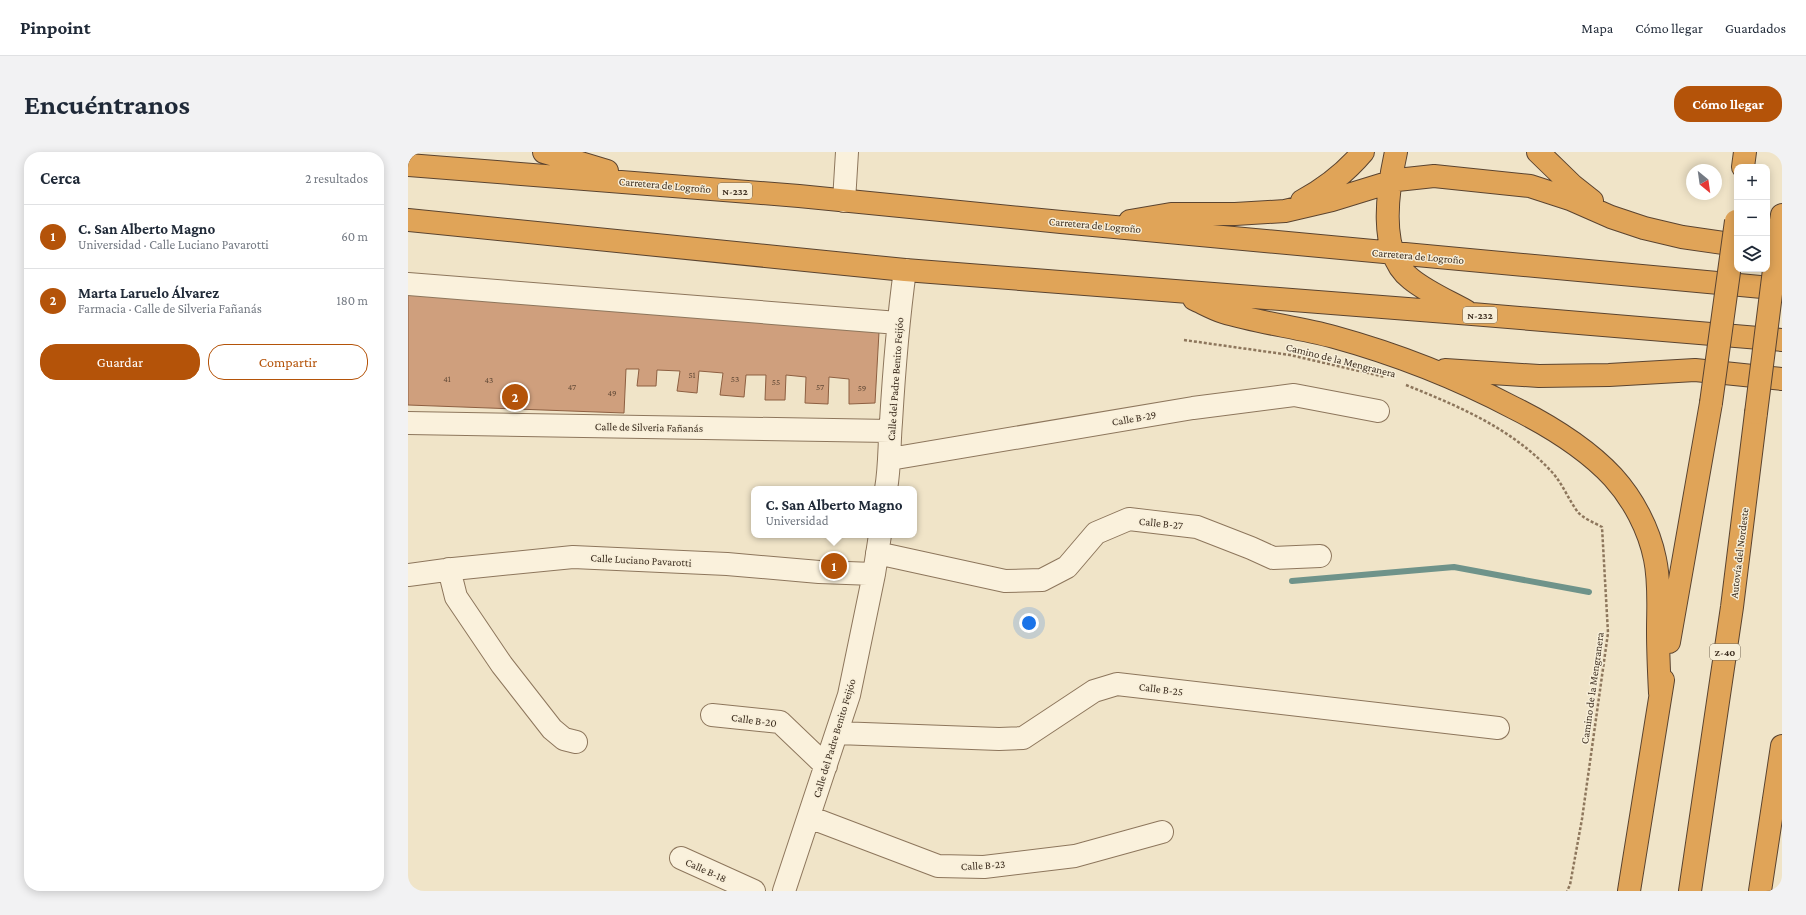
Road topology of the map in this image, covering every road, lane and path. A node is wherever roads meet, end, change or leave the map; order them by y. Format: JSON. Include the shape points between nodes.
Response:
{"nodes":[{"id":1,"x":544,"y":152,"type":"edge"},
{"id":2,"x":847,"y":152,"type":"edge"},
{"id":3,"x":1363,"y":152,"type":"edge"},
{"id":4,"x":1396,"y":152,"type":"edge"},
{"id":5,"x":1538,"y":152,"type":"edge"},
{"id":6,"x":1745,"y":152,"type":"edge"},
{"id":7,"x":1743,"y":164,"type":"edge"},
{"id":8,"x":408,"y":165,"type":"edge"},
{"id":9,"x":1390,"y":182,"type":"junction"},
{"id":10,"x":646,"y":183,"type":"junction"},
{"id":11,"x":844,"y":201,"type":"junction"},
{"id":12,"x":1285,"y":211,"type":"junction"},
{"id":13,"x":1782,"y":215,"type":"edge"},
{"id":14,"x":1611,"y":217,"type":"junction"},
{"id":15,"x":408,"y":220,"type":"edge"},
{"id":16,"x":1102,"y":226,"type":"junction"},
{"id":17,"x":1734,"y":236,"type":"edge"},
{"id":18,"x":1734,"y":245,"type":"edge"},
{"id":19,"x":1776,"y":245,"type":"edge"},
{"id":20,"x":1394,"y":253,"type":"junction"},
{"id":21,"x":905,"y":270,"type":"junction"},
{"id":22,"x":408,"y":284,"type":"edge"},
{"id":23,"x":1782,"y":289,"type":"edge"},
{"id":24,"x":1178,"y":292,"type":"junction"},
{"id":25,"x":1472,"y":314,"type":"junction"},
{"id":26,"x":898,"y":323,"type":"junction"},
{"id":27,"x":1184,"y":340,"type":"dead end"},
{"id":28,"x":1782,"y":340,"type":"edge"},
{"id":29,"x":1428,"y":368,"type":"junction"},
{"id":30,"x":1387,"y":378,"type":"dead end"},
{"id":31,"x":1782,"y":379,"type":"edge"},
{"id":32,"x":1400,"y":383,"type":"dead end"},
{"id":33,"x":1378,"y":411,"type":"dead end"},
{"id":34,"x":408,"y":423,"type":"edge"},
{"id":35,"x":890,"y":431,"type":"junction"},
{"id":36,"x":890,"y":459,"type":"junction"},
{"id":37,"x":886,"y":486,"type":"edge"},
{"id":38,"x":878,"y":544,"type":"edge"},
{"id":39,"x":1320,"y":556,"type":"dead end"},
{"id":40,"x":448,"y":569,"type":"junction"},
{"id":41,"x":874,"y":574,"type":"junction"},
{"id":42,"x":408,"y":575,"type":"edge"},
{"id":43,"x":1660,"y":693,"type":"junction"},
{"id":44,"x":712,"y":714,"type":"dead end"},
{"id":45,"x":1498,"y":728,"type":"dead end"},
{"id":46,"x":837,"y":733,"type":"junction"},
{"id":47,"x":576,"y":742,"type":"dead end"},
{"id":48,"x":1782,"y":746,"type":"edge"},
{"id":49,"x":826,"y":766,"type":"junction"},
{"id":50,"x":809,"y":817,"type":"junction"},
{"id":51,"x":1162,"y":832,"type":"dead end"},
{"id":52,"x":681,"y":858,"type":"dead end"},
{"id":53,"x":754,"y":891,"type":"edge"},
{"id":54,"x":784,"y":891,"type":"edge"},
{"id":55,"x":1567,"y":891,"type":"edge"},
{"id":56,"x":1629,"y":891,"type":"edge"},
{"id":57,"x":1690,"y":891,"type":"edge"},
{"id":58,"x":1760,"y":891,"type":"edge"}],
"edges":[{"from":1,"to":10,"type":"highway"},
{"from":2,"to":11,"type":"street"},
{"from":3,"to":12,"type":"highway","via":[[1324,188]]},
{"from":4,"to":9,"type":"highway"},
{"from":5,"to":14,"type":"highway","via":[[1573,186]]},
{"from":6,"to":7,"type":"highway"},
{"from":8,"to":10,"type":"highway","name":"Carretera de Logroño","number":"N-232"},
{"from":9,"to":12,"type":"highway"},
{"from":9,"to":14,"type":"highway","via":[[1434,176],[1508,183],[1548,191]]},
{"from":9,"to":20,"type":"highway","via":[[1387,223]]},
{"from":10,"to":11,"type":"highway","name":"Carretera de Logroño","number":"N-232"},
{"from":11,"to":16,"type":"highway","name":"Carretera de Logroño","number":"N-232"},
{"from":12,"to":16,"type":"highway","via":[[1170,214]]},
{"from":13,"to":19,"type":"highway","name":"Autovía del Nordeste","number":"Z-40"},
{"from":14,"to":18,"type":"highway","via":[[1682,237]]},
{"from":15,"to":21,"type":"highway","number":"N-232"},
{"from":16,"to":20,"type":"highway","name":"Carretera de Logroño","number":"N-232"},
{"from":17,"to":43,"type":"highway","bridge":true,"via":[[1711,403]]},
{"from":19,"to":57,"type":"highway","name":"Autovía del Nordeste","number":"Z-40","bridge":true,"via":[[1732,607]]},
{"from":20,"to":23,"type":"highway","name":"Carretera de Logroño","number":"N-232"},
{"from":20,"to":25,"type":"highway","via":[[1401,270],[1410,279]]},
{"from":21,"to":24,"type":"highway","number":"N-232"},
{"from":21,"to":26,"type":"street","name":"Calle del Padre Benito Feijóo"},
{"from":22,"to":26,"type":"street"},
{"from":24,"to":25,"type":"highway","number":"N-232"},
{"from":24,"to":29,"type":"highway","via":[[1222,312],[1332,336]]},
{"from":25,"to":28,"type":"highway","number":"N-232"},
{"from":26,"to":35,"type":"street","name":"Calle del Padre Benito Feijóo"},
{"from":27,"to":30,"type":"path","name":"Camino de la Mengranera","via":[[1290,355]]},
{"from":29,"to":31,"type":"highway","via":[[1539,376],[1695,370]]},
{"from":29,"to":43,"type":"highway","via":[[1486,393],[1566,437],[1595,459],[1626,492],[1639,514],[1655,558],[1660,601]]},
{"from":32,"to":55,"type":"path","name":"Camino de la Mengranera","via":[[1482,418],[1511,437],[1550,470],[1578,512],[1602,527],[1608,633],[1582,818]]},
{"from":33,"to":36,"type":"street","name":"Calle B-29","via":[[1294,395],[1193,408]]},
{"from":34,"to":35,"type":"street","name":"Calle de Silveria Fañanás"},
{"from":35,"to":36,"type":"street","name":"Calle del Padre Benito Feijóo"},
{"from":36,"to":37,"type":"street","name":"Calle del Padre Benito Feijóo"},
{"from":38,"to":39,"type":"street","name":"Calle B-27","via":[[1005,581],[1042,580],[1067,567],[1096,533],[1129,519],[1196,527],[1273,558]]},
{"from":38,"to":41,"type":"street","name":"Calle del Padre Benito Feijóo"},
{"from":40,"to":41,"type":"street","name":"Calle Luciano Pavarotti","via":[[573,557]]},
{"from":40,"to":42,"type":"street","name":"Calle Luciano Pavarotti"},
{"from":40,"to":47,"type":"street","via":[[456,597],[502,665],[552,729],[564,739]]},
{"from":41,"to":46,"type":"street","name":"Calle del Padre Benito Feijóo","via":[[849,695]]},
{"from":43,"to":56,"type":"highway"},
{"from":44,"to":49,"type":"street","name":"Calle B-20","via":[[780,722]]},
{"from":45,"to":46,"type":"street","name":"Calle B-25","via":[[1117,684],[1094,691],[1023,738]]},
{"from":46,"to":49,"type":"street","name":"Calle del Padre Benito Feijóo"},
{"from":48,"to":58,"type":"highway"},
{"from":49,"to":50,"type":"street","name":"Calle del Padre Benito Feijóo"},
{"from":50,"to":51,"type":"street","name":"Calle B-23","via":[[938,866],[984,867],[1075,856]]},
{"from":50,"to":54,"type":"street","name":"Calle del Padre Benito Feijóo"},
{"from":52,"to":53,"type":"street","name":"Calle B-18"}]}
